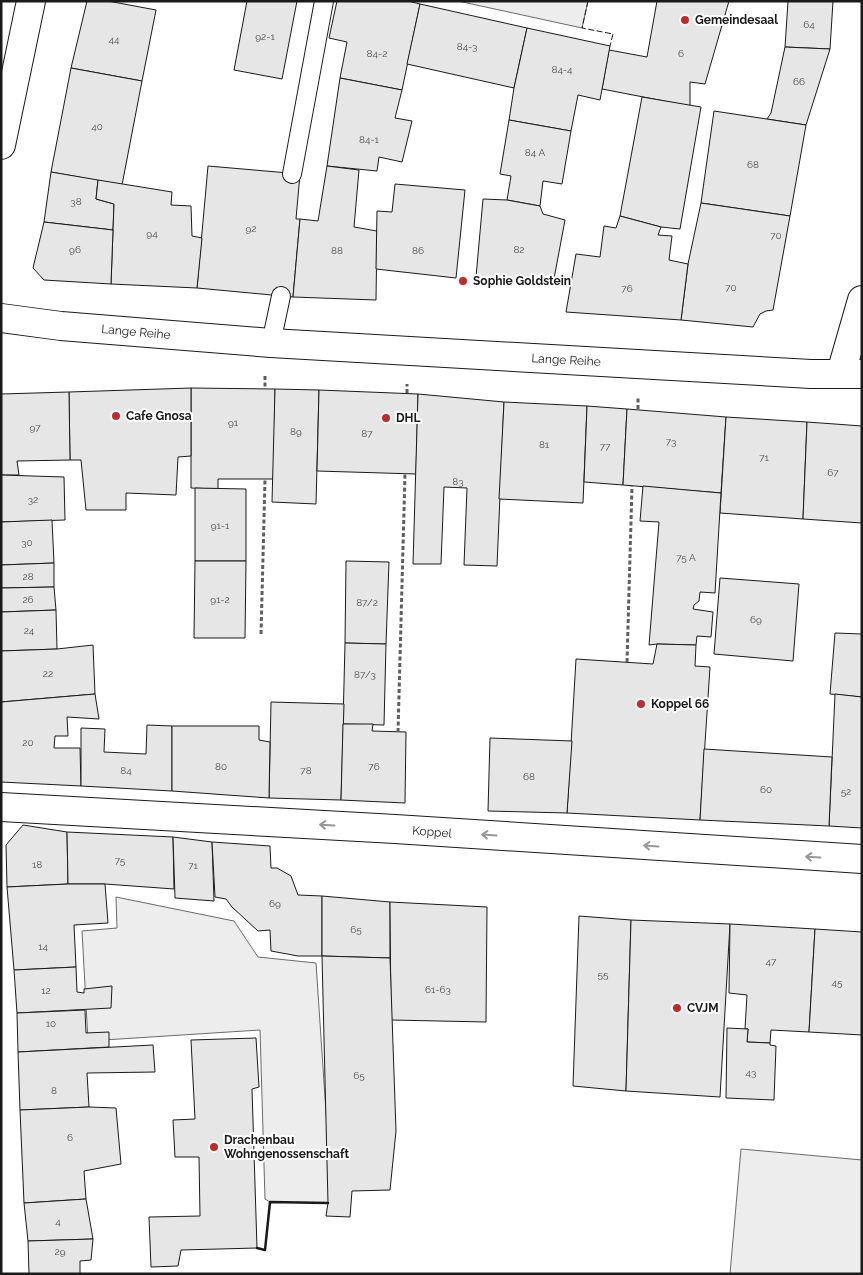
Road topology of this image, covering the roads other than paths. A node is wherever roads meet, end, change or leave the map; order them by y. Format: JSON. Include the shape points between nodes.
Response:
{"nodes":[{"id":1,"x":31,"y":1,"type":"edge"},
{"id":2,"x":324,"y":1,"type":"edge"},
{"id":3,"x":1,"y":145,"type":"edge"},
{"id":4,"x":292,"y":174,"type":"dead end"},
{"id":5,"x":281,"y":296,"type":"dead end"},
{"id":6,"x":862,"y":300,"type":"edge"},
{"id":7,"x":1,"y":318,"type":"edge"},
{"id":8,"x":271,"y":343,"type":"junction"},
{"id":9,"x":852,"y":374,"type":"edge"},
{"id":10,"x":1,"y":807,"type":"edge"},
{"id":11,"x":862,"y":859,"type":"edge"}],
"edges":[{"from":1,"to":3,"type":"street"},
{"from":2,"to":4,"type":"lane"},
{"from":5,"to":8,"type":"lane"},
{"from":6,"to":9,"type":"street"},
{"from":7,"to":8,"type":"street","name":"Lange Reihe"},
{"from":8,"to":9,"type":"street","name":"Lange Reihe"},
{"from":11,"to":10,"type":"street","name":"Koppel","one_way":true}]}
